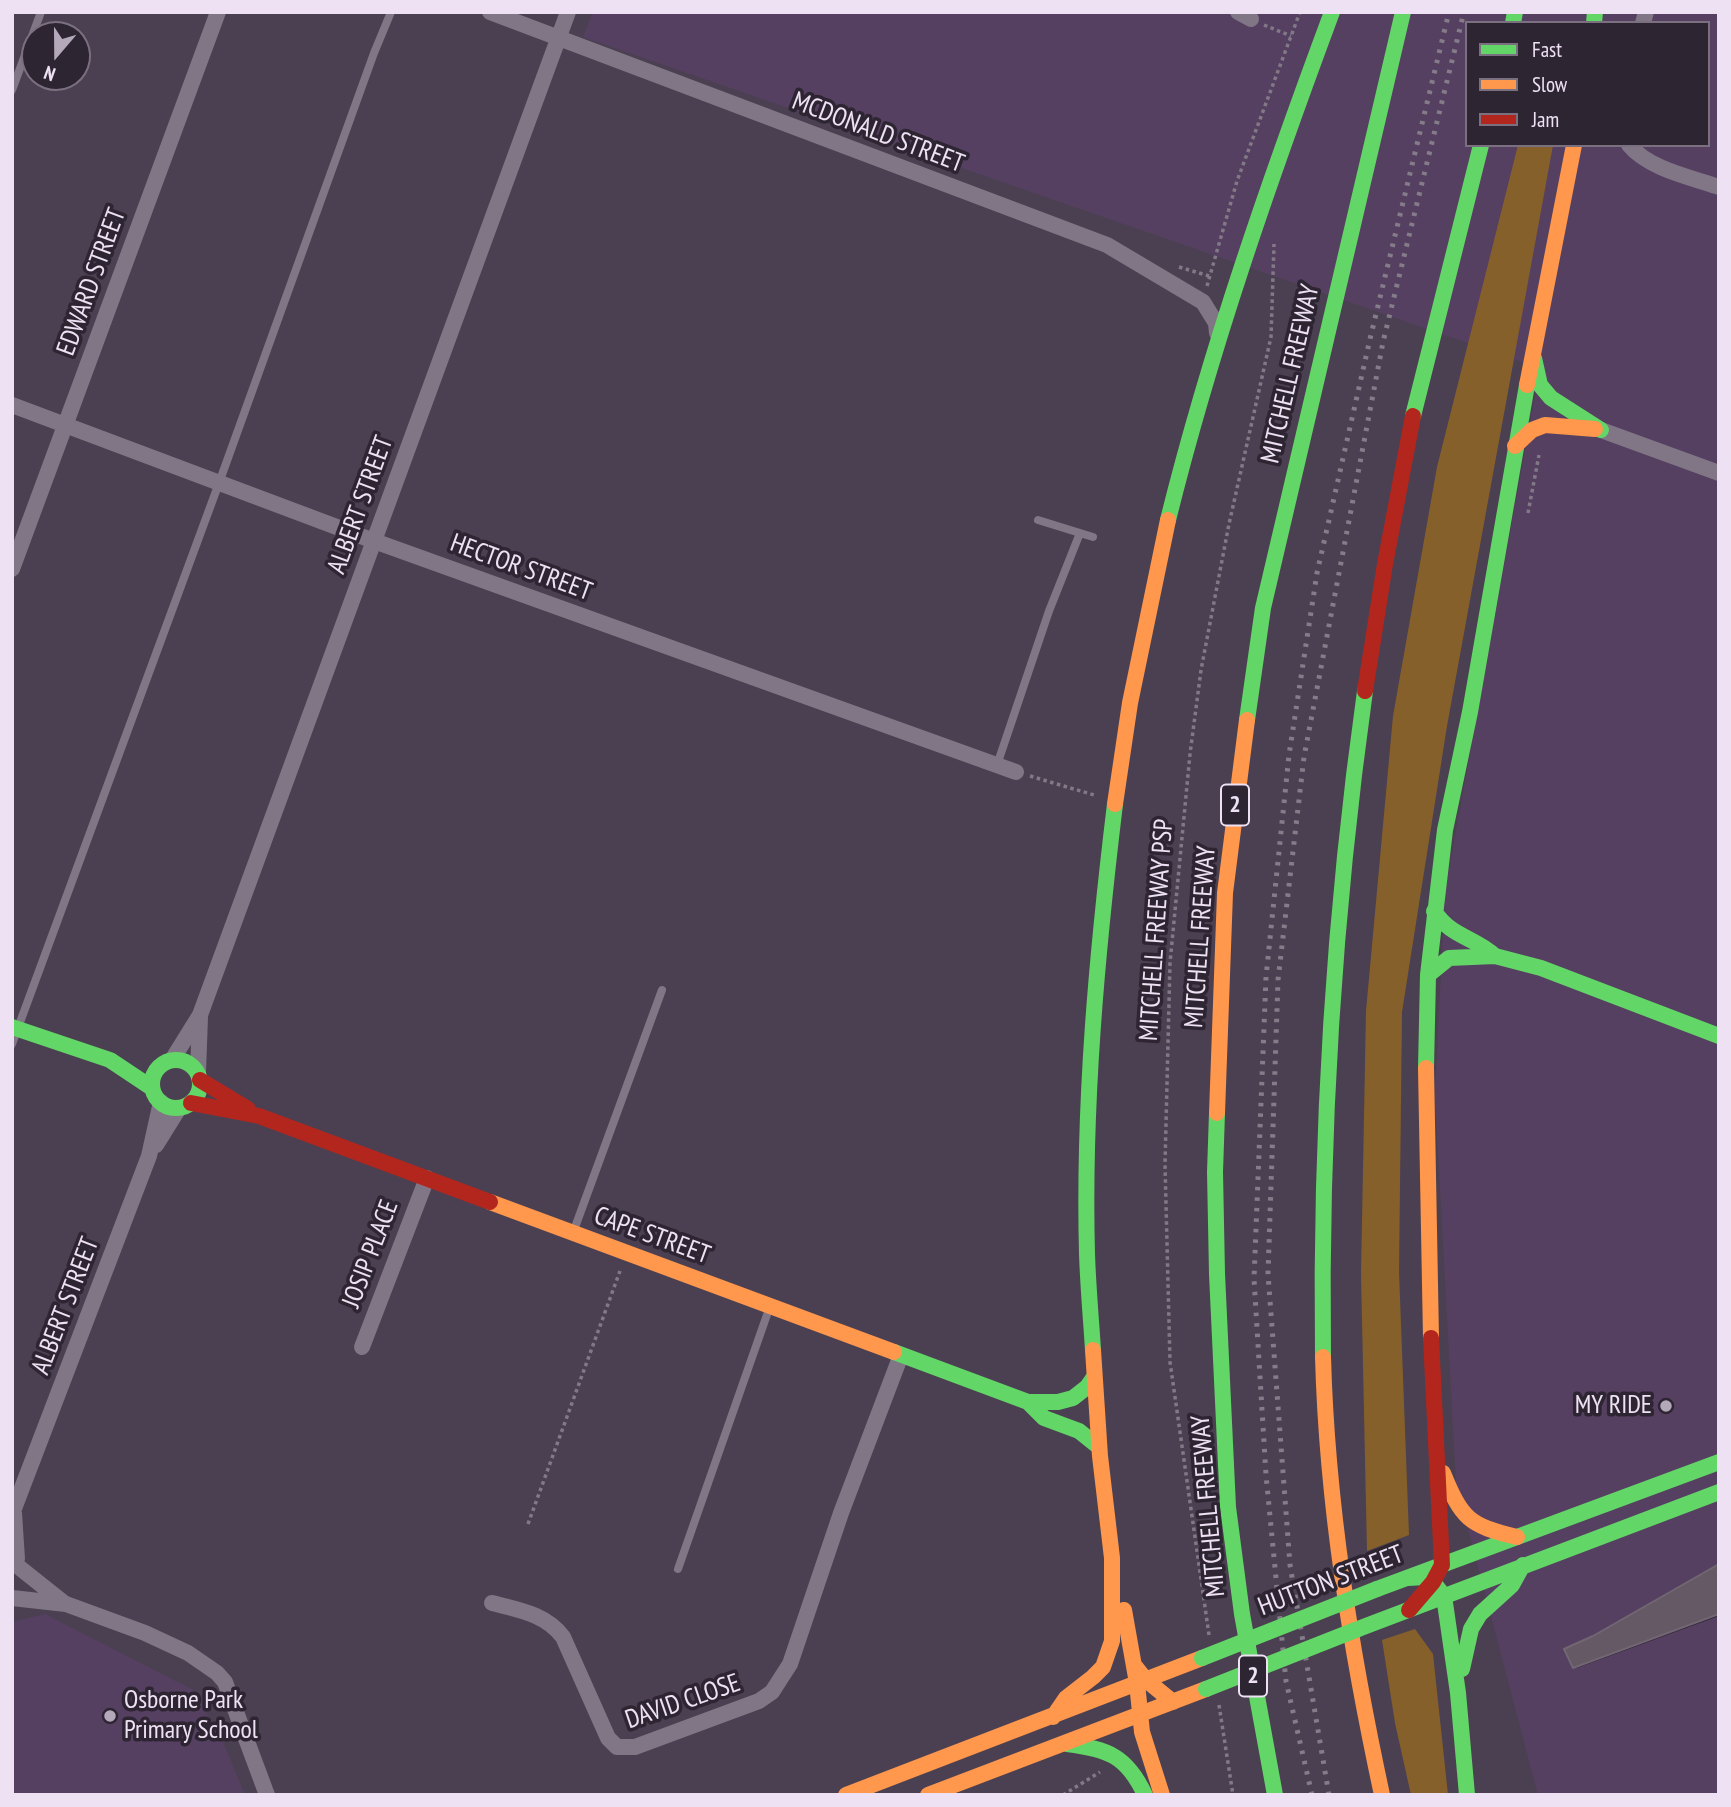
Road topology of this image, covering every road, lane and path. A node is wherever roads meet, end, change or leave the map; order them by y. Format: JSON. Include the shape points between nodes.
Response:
{"nodes":[{"id":1,"x":41,"y":12,"type":"edge"},
{"id":2,"x":218,"y":12,"type":"edge"},
{"id":3,"x":391,"y":12,"type":"edge"},
{"id":4,"x":490,"y":12,"type":"edge"},
{"id":5,"x":569,"y":12,"type":"edge"},
{"id":6,"x":1332,"y":12,"type":"edge"},
{"id":7,"x":1403,"y":12,"type":"edge"},
{"id":8,"x":1244,"y":16,"type":"edge"},
{"id":9,"x":1291,"y":36,"type":"dead end"},
{"id":10,"x":559,"y":38,"type":"junction"},
{"id":11,"x":12,"y":90,"type":"edge"},
{"id":12,"x":1482,"y":147,"type":"edge"},
{"id":13,"x":1574,"y":147,"type":"edge"},
{"id":14,"x":1631,"y":147,"type":"edge"},
{"id":15,"x":1719,"y":187,"type":"edge"},
{"id":16,"x":1274,"y":231,"type":"dead end"},
{"id":17,"x":1218,"y":338,"type":"junction"},
{"id":18,"x":1533,"y":352,"type":"junction"},
{"id":19,"x":12,"y":405,"type":"edge"},
{"id":20,"x":65,"y":425,"type":"junction"},
{"id":21,"x":1601,"y":430,"type":"junction"},
{"id":22,"x":1515,"y":446,"type":"junction"},
{"id":23,"x":1719,"y":472,"type":"edge"},
{"id":24,"x":219,"y":483,"type":"junction"},
{"id":25,"x":1038,"y":520,"type":"dead end"},
{"id":26,"x":1080,"y":533,"type":"junction"},
{"id":27,"x":1093,"y":537,"type":"dead end"},
{"id":28,"x":374,"y":541,"type":"junction"},
{"id":29,"x":12,"y":569,"type":"edge"},
{"id":30,"x":997,"y":765,"type":"junction"},
{"id":31,"x":1016,"y":772,"type":"joint"},
{"id":32,"x":1099,"y":796,"type":"dead end"},
{"id":33,"x":1434,"y":911,"type":"junction"},
{"id":34,"x":1495,"y":956,"type":"junction"},
{"id":35,"x":1428,"y":975,"type":"junction"},
{"id":36,"x":662,"y":990,"type":"dead end"},
{"id":37,"x":200,"y":1015,"type":"junction"},
{"id":38,"x":14,"y":1034,"type":"edge"},
{"id":39,"x":1719,"y":1036,"type":"edge"},
{"id":40,"x":110,"y":1060,"type":"junction"},
{"id":41,"x":168,"y":1061,"type":"junction"},
{"id":42,"x":199,"y":1076,"type":"junction"},
{"id":43,"x":152,"y":1088,"type":"junction"},
{"id":44,"x":161,"y":1102,"type":"junction"},
{"id":45,"x":185,"y":1106,"type":"junction"},
{"id":46,"x":259,"y":1116,"type":"junction"},
{"id":47,"x":149,"y":1156,"type":"junction"},
{"id":48,"x":427,"y":1178,"type":"junction"},
{"id":49,"x":572,"y":1233,"type":"junction"},
{"id":50,"x":627,"y":1253,"type":"junction"},
{"id":51,"x":771,"y":1306,"type":"junction"},
{"id":52,"x":362,"y":1347,"type":"dead end"},
{"id":53,"x":901,"y":1355,"type":"junction"},
{"id":54,"x":1094,"y":1377,"type":"junction"},
{"id":55,"x":1028,"y":1402,"type":"junction"},
{"id":56,"x":1099,"y":1447,"type":"junction"},
{"id":57,"x":1435,"y":1455,"type":"junction"},
{"id":58,"x":1719,"y":1462,"type":"edge"},
{"id":59,"x":1719,"y":1492,"type":"edge"},
{"id":60,"x":13,"y":1514,"type":"edge"},
{"id":61,"x":528,"y":1524,"type":"dead end"},
{"id":62,"x":1517,"y":1537,"type":"junction"},
{"id":63,"x":1442,"y":1559,"type":"junction"},
{"id":64,"x":16,"y":1560,"type":"edge"},
{"id":65,"x":1523,"y":1565,"type":"junction"},
{"id":66,"x":678,"y":1569,"type":"dead end"},
{"id":67,"x":1408,"y":1577,"type":"junction"},
{"id":68,"x":1433,"y":1582,"type":"junction"},
{"id":69,"x":1115,"y":1587,"type":"junction"},
{"id":70,"x":12,"y":1592,"type":"edge"},
{"id":71,"x":1446,"y":1595,"type":"junction"},
{"id":72,"x":12,"y":1598,"type":"edge"},
{"id":73,"x":492,"y":1602,"type":"dead end"},
{"id":74,"x":66,"y":1604,"type":"junction"},
{"id":75,"x":1409,"y":1610,"type":"junction"},
{"id":76,"x":1209,"y":1637,"type":"dead end"},
{"id":77,"x":1145,"y":1682,"type":"junction"},
{"id":78,"x":1458,"y":1693,"type":"junction"},
{"id":79,"x":1173,"y":1702,"type":"junction"},
{"id":80,"x":1219,"y":1703,"type":"dead end"},
{"id":81,"x":1141,"y":1714,"type":"junction"},
{"id":82,"x":1052,"y":1717,"type":"junction"},
{"id":83,"x":1067,"y":1744,"type":"junction"},
{"id":84,"x":1107,"y":1762,"type":"dead end"},
{"id":85,"x":267,"y":1795,"type":"edge"},
{"id":86,"x":846,"y":1795,"type":"edge"},
{"id":87,"x":928,"y":1795,"type":"edge"},
{"id":88,"x":1063,"y":1795,"type":"edge"},
{"id":89,"x":1145,"y":1795,"type":"edge"},
{"id":90,"x":1162,"y":1795,"type":"edge"},
{"id":91,"x":1233,"y":1795,"type":"edge"},
{"id":92,"x":1275,"y":1795,"type":"edge"},
{"id":93,"x":1382,"y":1795,"type":"edge"},
{"id":94,"x":1467,"y":1795,"type":"edge"}],
"edges":[{"from":1,"to":11,"type":"lane"},
{"from":2,"to":20,"type":"street","name":"EDWARD STREET"},
{"from":3,"to":24,"type":"lane"},
{"from":4,"to":10,"type":"street","name":"MCDONALD STREET"},
{"from":5,"to":10,"type":"street","name":"ALBERT STREET"},
{"from":6,"to":17,"type":"main road"},
{"from":7,"to":92,"type":"main road","name":"MITCHELL FREEWAY","number":"2","via":[[1263,608],[1225,893],[1215,1172],[1228,1507]]},
{"from":8,"to":9,"type":"path"},
{"from":10,"to":17,"type":"street","name":"MCDONALD STREET","via":[[1107,246],[1203,302],[1216,323]]},
{"from":10,"to":28,"type":"street","name":"ALBERT STREET"},
{"from":12,"to":93,"type":"main road","via":[[1406,454],[1382,584],[1348,820],[1328,1055],[1325,1404],[1349,1628]]},
{"from":13,"to":18,"type":"main road"},
{"from":14,"to":15,"type":"street","via":[[1649,161]]},
{"from":16,"to":76,"type":"path","name":"MITCHELL FREEWAY PSP","via":[[1271,337],[1228,524],[1201,670],[1170,963],[1165,1164],[1170,1362]]},
{"from":17,"to":54,"type":"main road","via":[[1166,526],[1112,821],[1093,1024],[1087,1249]]},
{"from":18,"to":21,"type":"main road","via":[[1540,385],[1551,398]]},
{"from":18,"to":22,"type":"main road"},
{"from":19,"to":20,"type":"street","name":"HECTOR STREET"},
{"from":20,"to":24,"type":"street","name":"HECTOR STREET"},
{"from":20,"to":29,"type":"street","name":"EDWARD STREET"},
{"from":21,"to":22,"type":"main road","via":[[1545,425]]},
{"from":21,"to":23,"type":"street"},
{"from":22,"to":33,"type":"main road"},
{"from":24,"to":28,"type":"street","name":"HECTOR STREET"},
{"from":24,"to":38,"type":"lane"},
{"from":25,"to":26,"type":"lane"},
{"from":26,"to":27,"type":"lane"},
{"from":26,"to":30,"type":"lane"},
{"from":28,"to":30,"type":"street","name":"HECTOR STREET"},
{"from":28,"to":37,"type":"street","name":"ALBERT STREET"},
{"from":30,"to":31,"type":"street","name":"HECTOR STREET"},
{"from":31,"to":32,"type":"path"},
{"from":33,"to":34,"type":"main road","via":[[1456,935]]},
{"from":33,"to":35,"type":"main road"},
{"from":34,"to":35,"type":"main road","via":[[1449,958]]},
{"from":34,"to":39,"type":"main road","via":[[1541,968]]},
{"from":35,"to":57,"type":"main road","via":[[1428,1246]]},
{"from":36,"to":49,"type":"lane"},
{"from":37,"to":41,"type":"street","name":"ALBERT STREET"},
{"from":37,"to":42,"type":"street","name":"ALBERT STREET"},
{"from":38,"to":40,"type":"main road"},
{"from":40,"to":41,"type":"main road"},
{"from":40,"to":43,"type":"main road"},
{"from":41,"to":42,"type":"main road","via":[[191,1064]]},
{"from":41,"to":43,"type":"main road","via":[[154,1073]]},
{"from":42,"to":45,"type":"main road","via":[[200,1089]]},
{"from":42,"to":46,"type":"main road","name":"CAPE STREET"},
{"from":43,"to":44,"type":"main road"},
{"from":44,"to":45,"type":"main road","via":[[169,1107]]},
{"from":44,"to":47,"type":"street","name":"ALBERT STREET"},
{"from":45,"to":46,"type":"main road","name":"CAPE STREET"},
{"from":45,"to":47,"type":"street","name":"ALBERT STREET"},
{"from":46,"to":48,"type":"main road","name":"CAPE STREET"},
{"from":47,"to":60,"type":"street","name":"ALBERT STREET"},
{"from":48,"to":49,"type":"main road","name":"CAPE STREET"},
{"from":48,"to":52,"type":"street","name":"JOSIP PLACE"},
{"from":49,"to":50,"type":"main road","name":"CAPE STREET"},
{"from":50,"to":51,"type":"main road","name":"CAPE STREET"},
{"from":50,"to":61,"type":"path"},
{"from":51,"to":53,"type":"main road","name":"CAPE STREET"},
{"from":51,"to":66,"type":"lane"},
{"from":53,"to":55,"type":"main road","name":"CAPE STREET"},
{"from":53,"to":73,"type":"street","name":"DAVID CLOSE","via":[[790,1664],[772,1692],[759,1701],[635,1747],[617,1747],[608,1738],[555,1627],[542,1617]]},
{"from":54,"to":55,"type":"main road","name":"CAPE STREET","via":[[1076,1398]]},
{"from":54,"to":56,"type":"main road"},
{"from":55,"to":56,"type":"main road","name":"CAPE STREET","via":[[1044,1418],[1079,1431]]},
{"from":56,"to":69,"type":"main road"},
{"from":57,"to":62,"type":"main road","via":[[1458,1509],[1481,1528]]},
{"from":57,"to":63,"type":"main road"},
{"from":58,"to":62,"type":"main road","name":"HUTTON STREET"},
{"from":59,"to":65,"type":"main road","name":"HUTTON STREET"},
{"from":60,"to":64,"type":"street","name":"ALBERT STREET"},
{"from":62,"to":63,"type":"main road","name":"HUTTON STREET"},
{"from":63,"to":67,"type":"main road","name":"HUTTON STREET"},
{"from":63,"to":68,"type":"main road"},
{"from":63,"to":71,"type":"main road"},
{"from":64,"to":70,"type":"street","via":[[18,1584]]},
{"from":64,"to":74,"type":"street"},
{"from":65,"to":71,"type":"main road","name":"HUTTON STREET"},
{"from":65,"to":78,"type":"main road","via":[[1512,1585],[1471,1629]]},
{"from":67,"to":68,"type":"main road"},
{"from":67,"to":77,"type":"main road","name":"HUTTON STREET","bridge":true},
{"from":68,"to":71,"type":"main road"},
{"from":68,"to":75,"type":"main road"},
{"from":69,"to":77,"type":"main road","via":[[1124,1606],[1134,1665]]},
{"from":69,"to":82,"type":"main road","via":[[1110,1652],[1087,1685],[1065,1698]]},
{"from":71,"to":75,"type":"main road","name":"HUTTON STREET"},
{"from":71,"to":78,"type":"main road"},
{"from":72,"to":74,"type":"street"},
{"from":74,"to":85,"type":"street","via":[[145,1633],[217,1673],[225,1682]]},
{"from":75,"to":79,"type":"main road","name":"HUTTON STREET","bridge":true},
{"from":77,"to":79,"type":"main road"},
{"from":77,"to":81,"type":"main road"},
{"from":77,"to":82,"type":"main road","name":"HUTTON STREET"},
{"from":78,"to":94,"type":"main road"},
{"from":79,"to":81,"type":"main road","name":"HUTTON STREET"},
{"from":80,"to":91,"type":"path"},
{"from":81,"to":83,"type":"main road","name":"HUTTON STREET"},
{"from":81,"to":90,"type":"main road","via":[[1142,1732]]},
{"from":82,"to":86,"type":"main road","name":"HUTTON STREET"},
{"from":83,"to":87,"type":"main road","name":"HUTTON STREET"},
{"from":83,"to":89,"type":"main road","via":[[1112,1753],[1132,1770]]},
{"from":84,"to":88,"type":"path","via":[[1099,1773]]}]}
